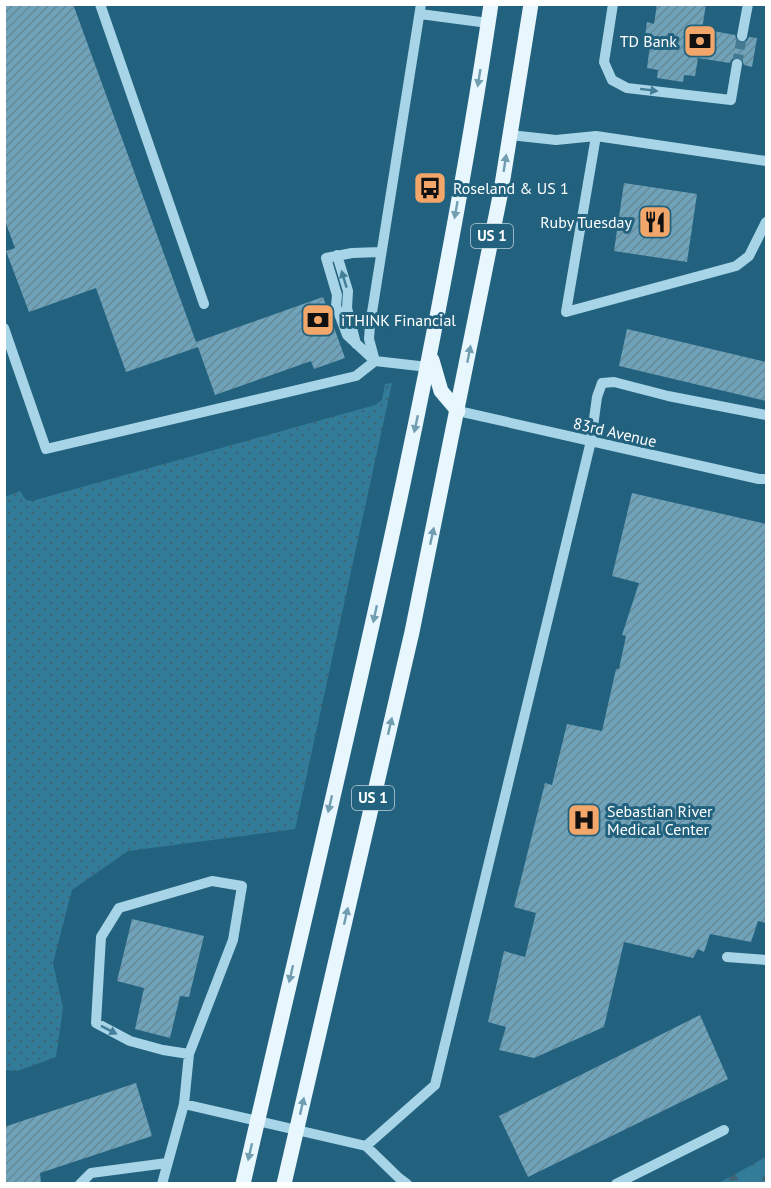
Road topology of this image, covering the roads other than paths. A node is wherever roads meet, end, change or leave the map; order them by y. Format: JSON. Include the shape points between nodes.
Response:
{"nodes":[{"id":1,"x":100,"y":4,"type":"edge"},
{"id":2,"x":491,"y":4,"type":"edge"},
{"id":3,"x":531,"y":4,"type":"edge"},
{"id":4,"x":613,"y":4,"type":"edge"},
{"id":5,"x":748,"y":4,"type":"edge"},
{"id":6,"x":420,"y":9,"type":"edge"},
{"id":7,"x":488,"y":23,"type":"junction"},
{"id":8,"x":742,"y":36,"type":"tunnel mouth"},
{"id":9,"x":737,"y":64,"type":"tunnel mouth"},
{"id":10,"x":510,"y":135,"type":"junction"},
{"id":11,"x":596,"y":136,"type":"junction"},
{"id":12,"x":766,"y":161,"type":"edge"},
{"id":13,"x":766,"y":222,"type":"edge"},
{"id":14,"x":381,"y":252,"type":"junction"},
{"id":15,"x":204,"y":304,"type":"dead end"},
{"id":16,"x":4,"y":328,"type":"edge"},
{"id":17,"x":431,"y":351,"type":"junction"},
{"id":18,"x":375,"y":361,"type":"junction"},
{"id":19,"x":428,"y":367,"type":"junction"},
{"id":20,"x":458,"y":411,"type":"junction"},
{"id":21,"x":766,"y":415,"type":"edge"},
{"id":22,"x":591,"y":441,"type":"junction"},
{"id":23,"x":766,"y":479,"type":"edge"},
{"id":24,"x":727,"y":957,"type":"dead end"},
{"id":25,"x":766,"y":960,"type":"edge"},
{"id":26,"x":189,"y":1054,"type":"junction"},
{"id":27,"x":184,"y":1104,"type":"junction"},
{"id":28,"x":258,"y":1121,"type":"junction"},
{"id":29,"x":724,"y":1130,"type":"dead end"},
{"id":30,"x":296,"y":1131,"type":"junction"},
{"id":31,"x":366,"y":1146,"type":"junction"},
{"id":32,"x":167,"y":1163,"type":"junction"},
{"id":33,"x":80,"y":1184,"type":"edge"},
{"id":34,"x":162,"y":1184,"type":"edge"},
{"id":35,"x":243,"y":1184,"type":"edge"},
{"id":36,"x":284,"y":1184,"type":"edge"},
{"id":37,"x":407,"y":1184,"type":"edge"},
{"id":38,"x":616,"y":1184,"type":"edge"}],
"edges":[{"from":1,"to":15,"type":"street"},
{"from":2,"to":7,"type":"main road","number":"US 1"},
{"from":3,"to":10,"type":"main road","number":"US 1"},
{"from":4,"to":9,"type":"street","one_way":true,"via":[[604,62],[612,80],[627,88],[730,100]]},
{"from":5,"to":8,"type":"street"},
{"from":6,"to":7,"type":"street"},
{"from":6,"to":14,"type":"street"},
{"from":7,"to":17,"type":"main road","number":"US 1","one_way":true},
{"from":10,"to":11,"type":"street","via":[[556,140]]},
{"from":20,"to":10,"type":"main road","number":"US 1","one_way":true},
{"from":11,"to":12,"type":"street"},
{"from":11,"to":13,"type":"street","via":[[566,312],[736,266],[749,256]]},
{"from":14,"to":18,"type":"street","via":[[369,325]]},
{"from":18,"to":14,"type":"street","one_way":true,"via":[[357,345],[347,308],[348,291],[331,257]]},
{"from":16,"to":18,"type":"street","via":[[46,449],[356,376]]},
{"from":17,"to":19,"type":"main road","number":"US 1"},
{"from":17,"to":20,"type":"main road","via":[[441,391]]},
{"from":18,"to":19,"type":"street"},
{"from":19,"to":28,"type":"main road","number":"US 1","one_way":true},
{"from":20,"to":22,"type":"street","name":"83rd Avenue"},
{"from":30,"to":20,"type":"main road","number":"US 1","one_way":true,"via":[[412,632]]},
{"from":21,"to":22,"type":"street","via":[[614,382],[602,383]]},
{"from":22,"to":23,"type":"street","name":"83rd Avenue"},
{"from":22,"to":31,"type":"street","via":[[435,1085]]},
{"from":24,"to":25,"type":"street"},
{"from":26,"to":26,"type":"street","one_way":true,"via":[[233,940],[242,886],[212,881],[119,908],[101,937],[96,1023],[130,1041]]},
{"from":26,"to":27,"type":"street"},
{"from":27,"to":28,"type":"street"},
{"from":27,"to":32,"type":"street"},
{"from":28,"to":30,"type":"street"},
{"from":28,"to":35,"type":"main road","number":"US 1","one_way":true},
{"from":29,"to":38,"type":"street"},
{"from":30,"to":31,"type":"street"},
{"from":30,"to":36,"type":"main road","number":"US 1"},
{"from":31,"to":37,"type":"street"},
{"from":32,"to":33,"type":"street","via":[[91,1173]]},
{"from":32,"to":34,"type":"street"}]}
